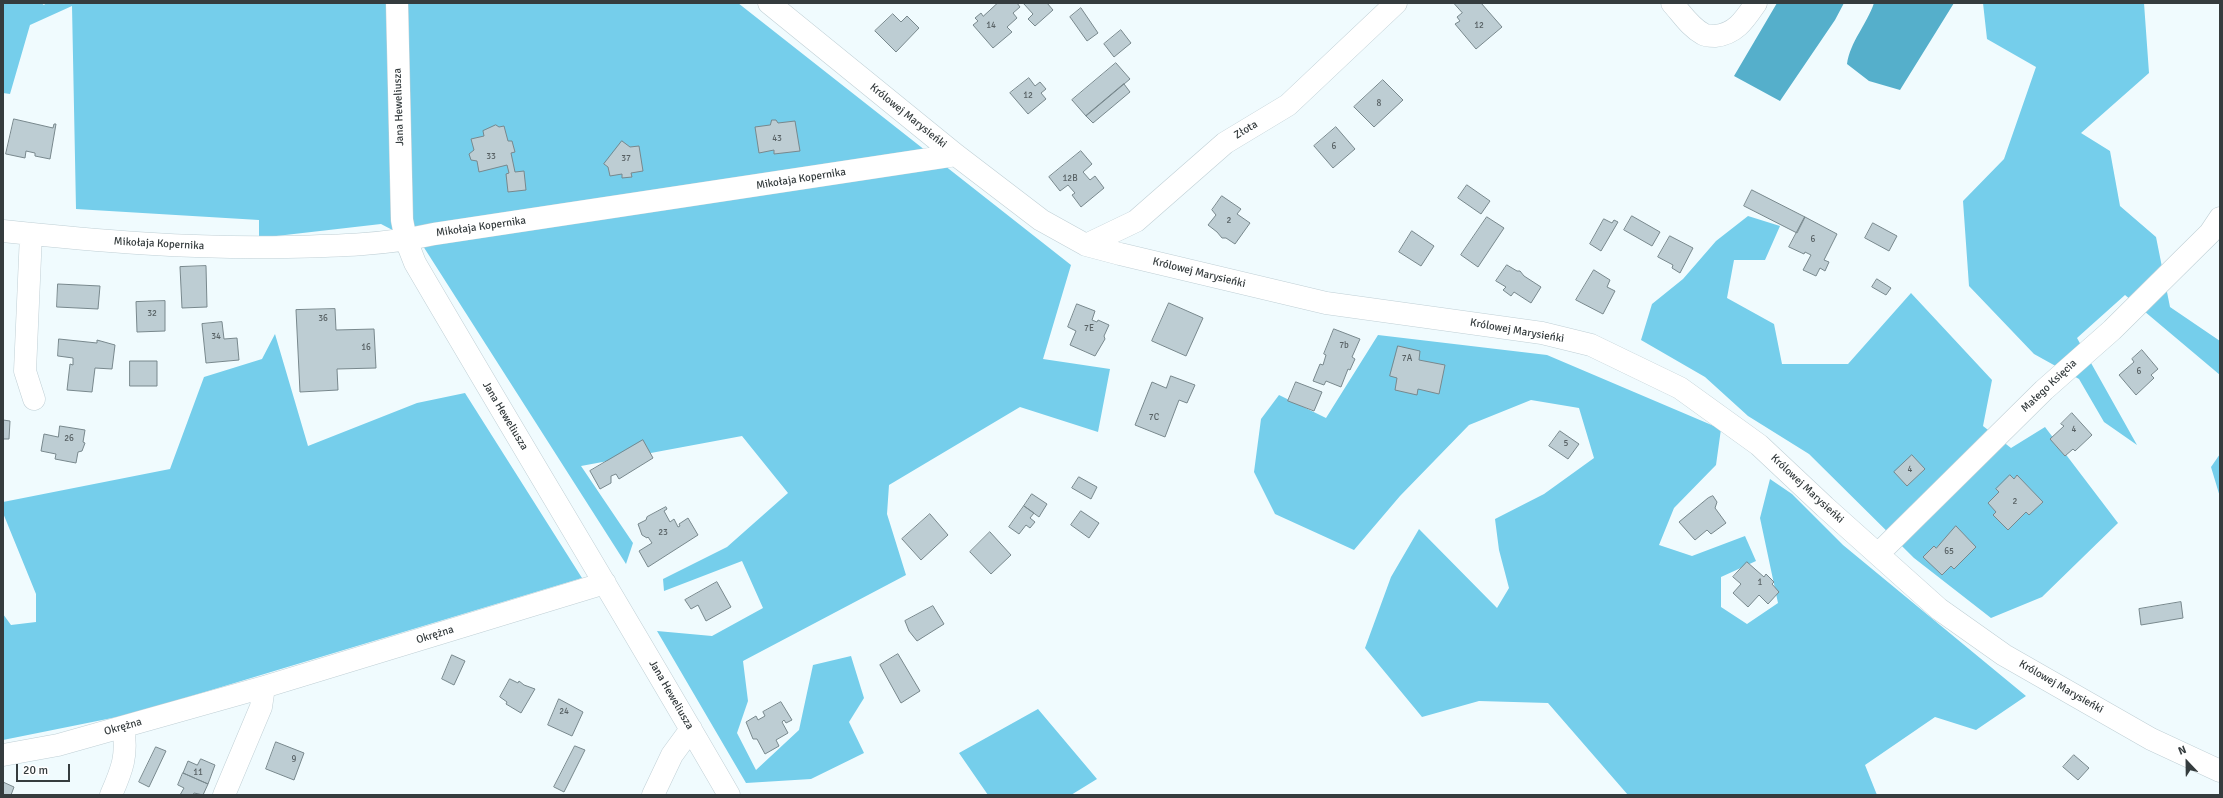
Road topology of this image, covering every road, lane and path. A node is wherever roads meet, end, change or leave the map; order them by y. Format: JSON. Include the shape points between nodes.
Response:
{"nodes":[{"id":1,"x":396,"y":3,"type":"edge"},
{"id":2,"x":769,"y":3,"type":"edge"},
{"id":3,"x":1672,"y":3,"type":"edge"},
{"id":4,"x":1756,"y":3,"type":"edge"},
{"id":5,"x":1383,"y":7,"type":"edge"},
{"id":6,"x":956,"y":155,"type":"junction"},
{"id":7,"x":2220,"y":218,"type":"edge"},
{"id":8,"x":3,"y":232,"type":"edge"},
{"id":9,"x":31,"y":234,"type":"junction"},
{"id":10,"x":406,"y":240,"type":"junction"},
{"id":11,"x":1086,"y":244,"type":"junction"},
{"id":12,"x":34,"y":399,"type":"dead end"},
{"id":13,"x":1878,"y":554,"type":"junction"},
{"id":14,"x":605,"y":583,"type":"junction"},
{"id":15,"x":264,"y":688,"type":"junction"},
{"id":16,"x":123,"y":727,"type":"junction"},
{"id":17,"x":691,"y":729,"type":"junction"},
{"id":18,"x":3,"y":755,"type":"edge"},
{"id":19,"x":2220,"y":771,"type":"edge"},
{"id":20,"x":111,"y":795,"type":"edge"},
{"id":21,"x":224,"y":795,"type":"edge"},
{"id":22,"x":652,"y":795,"type":"edge"},
{"id":23,"x":729,"y":795,"type":"edge"}],
"edges":[{"from":1,"to":10,"type":"street","name":"Jana Heweliusza","via":[[402,220]]},
{"from":2,"to":6,"type":"street","name":"Królowej Marysieńki"},
{"from":3,"to":4,"type":"street","via":[[1693,26],[1704,35],[1712,36],[1722,35],[1736,28]]},
{"from":5,"to":11,"type":"street","name":"Złota","via":[[1288,104],[1225,143],[1136,221]]},
{"from":6,"to":10,"type":"street","name":"Mikołaja Kopernika"},
{"from":6,"to":11,"type":"street","name":"Królowej Marysieńki","via":[[1041,220]]},
{"from":7,"to":13,"type":"street","name":"Małego Księcia","via":[[2210,233],[2117,325],[2044,390]]},
{"from":8,"to":9,"type":"street","name":"Mikołaja Kopernika"},
{"from":9,"to":10,"type":"street","name":"Mikołaja Kopernika","via":[[135,244],[242,248],[346,246]]},
{"from":9,"to":12,"type":"street","via":[[25,371]]},
{"from":10,"to":14,"type":"street","name":"Jana Heweliusza","via":[[415,263]]},
{"from":11,"to":13,"type":"street","name":"Królowej Marysieńki","via":[[1326,303],[1542,333],[1591,345],[1680,388],[1760,445]]},
{"from":13,"to":19,"type":"street","name":"Królowej Marysieńki","via":[[1939,609],[2004,655],[2151,739]]},
{"from":14,"to":15,"type":"street","name":"Okrężna"},
{"from":14,"to":17,"type":"street","name":"Jana Heweliusza"},
{"from":15,"to":16,"type":"street","name":"Okrężna"},
{"from":15,"to":21,"type":"street","via":[[261,707]]},
{"from":16,"to":18,"type":"street","name":"Okrężna","via":[[58,745]]},
{"from":16,"to":20,"type":"street","via":[[124,767]]},
{"from":17,"to":22,"type":"street","via":[[672,755]]},
{"from":17,"to":23,"type":"street","name":"Jana Heweliusza"}]}
